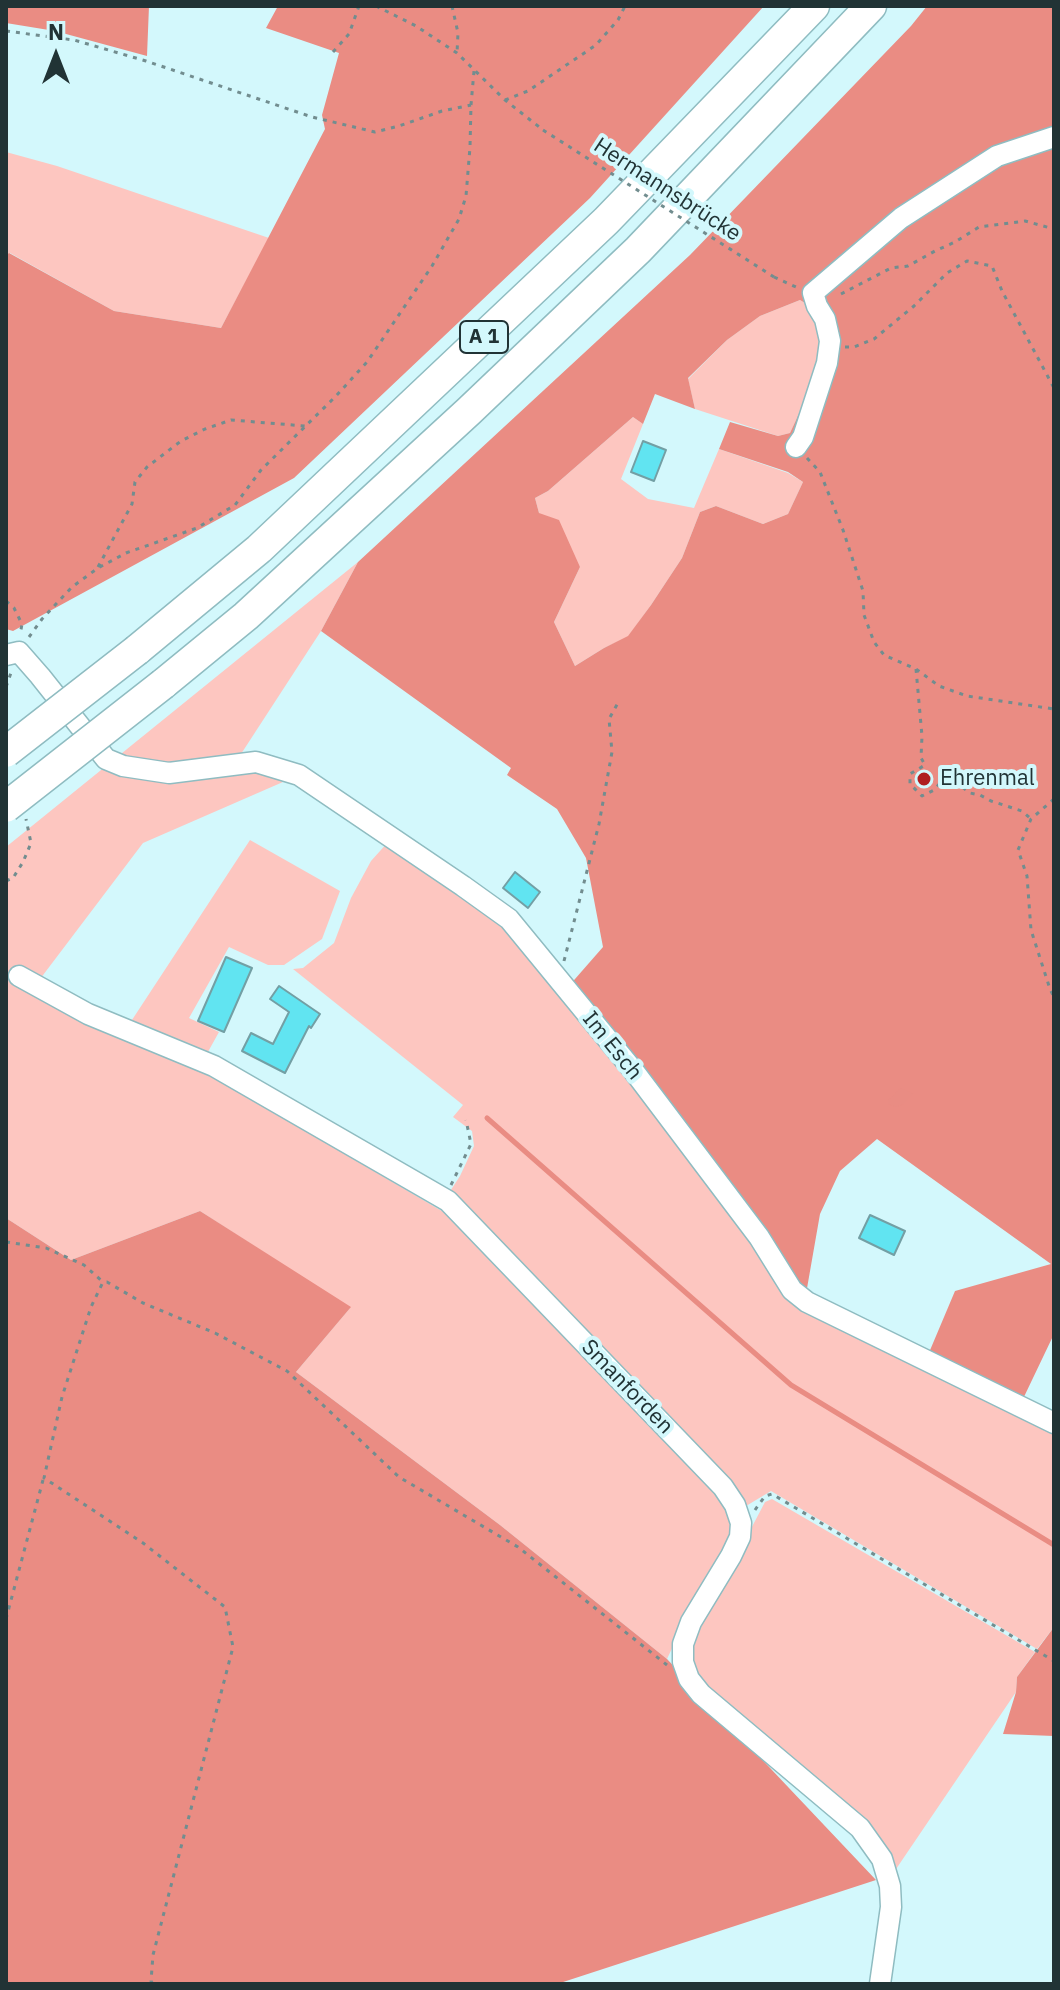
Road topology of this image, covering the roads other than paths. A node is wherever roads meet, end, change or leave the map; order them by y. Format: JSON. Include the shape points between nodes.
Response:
{"nodes":[{"id":1,"x":814,"y":6,"type":"edge"},
{"id":2,"x":871,"y":6,"type":"edge"},
{"id":3,"x":1054,"y":137,"type":"edge"},
{"id":4,"x":796,"y":447,"type":"road end"},
{"id":5,"x":12,"y":653,"type":"edge"},
{"id":6,"x":6,"y":752,"type":"edge"},
{"id":7,"x":6,"y":807,"type":"edge"},
{"id":8,"x":19,"y":976,"type":"dead end"},
{"id":9,"x":1054,"y":1423,"type":"edge"},
{"id":10,"x":880,"y":1984,"type":"edge"}],
"edges":[{"from":1,"to":6,"type":"highway","number":"A 1","bridge":true,"via":[[606,221],[259,549]]},
{"from":2,"to":7,"type":"highway","number":"A 1","bridge":true,"via":[[638,250],[469,411],[246,616]]},
{"from":3,"to":4,"type":"street","via":[[997,156],[913,210],[813,293],[829,347]]},
{"from":5,"to":9,"type":"street","name":"Im Esch","via":[[40,676],[106,759],[169,773],[256,762],[299,775],[509,919],[633,1070],[759,1237],[792,1290]]},
{"from":8,"to":10,"type":"street","name":"Smanforden","via":[[88,1014],[214,1066],[443,1198],[723,1487],[735,1505],[740,1537],[691,1622],[683,1662],[701,1694],[860,1828],[882,1859],[891,1907]]}]}
